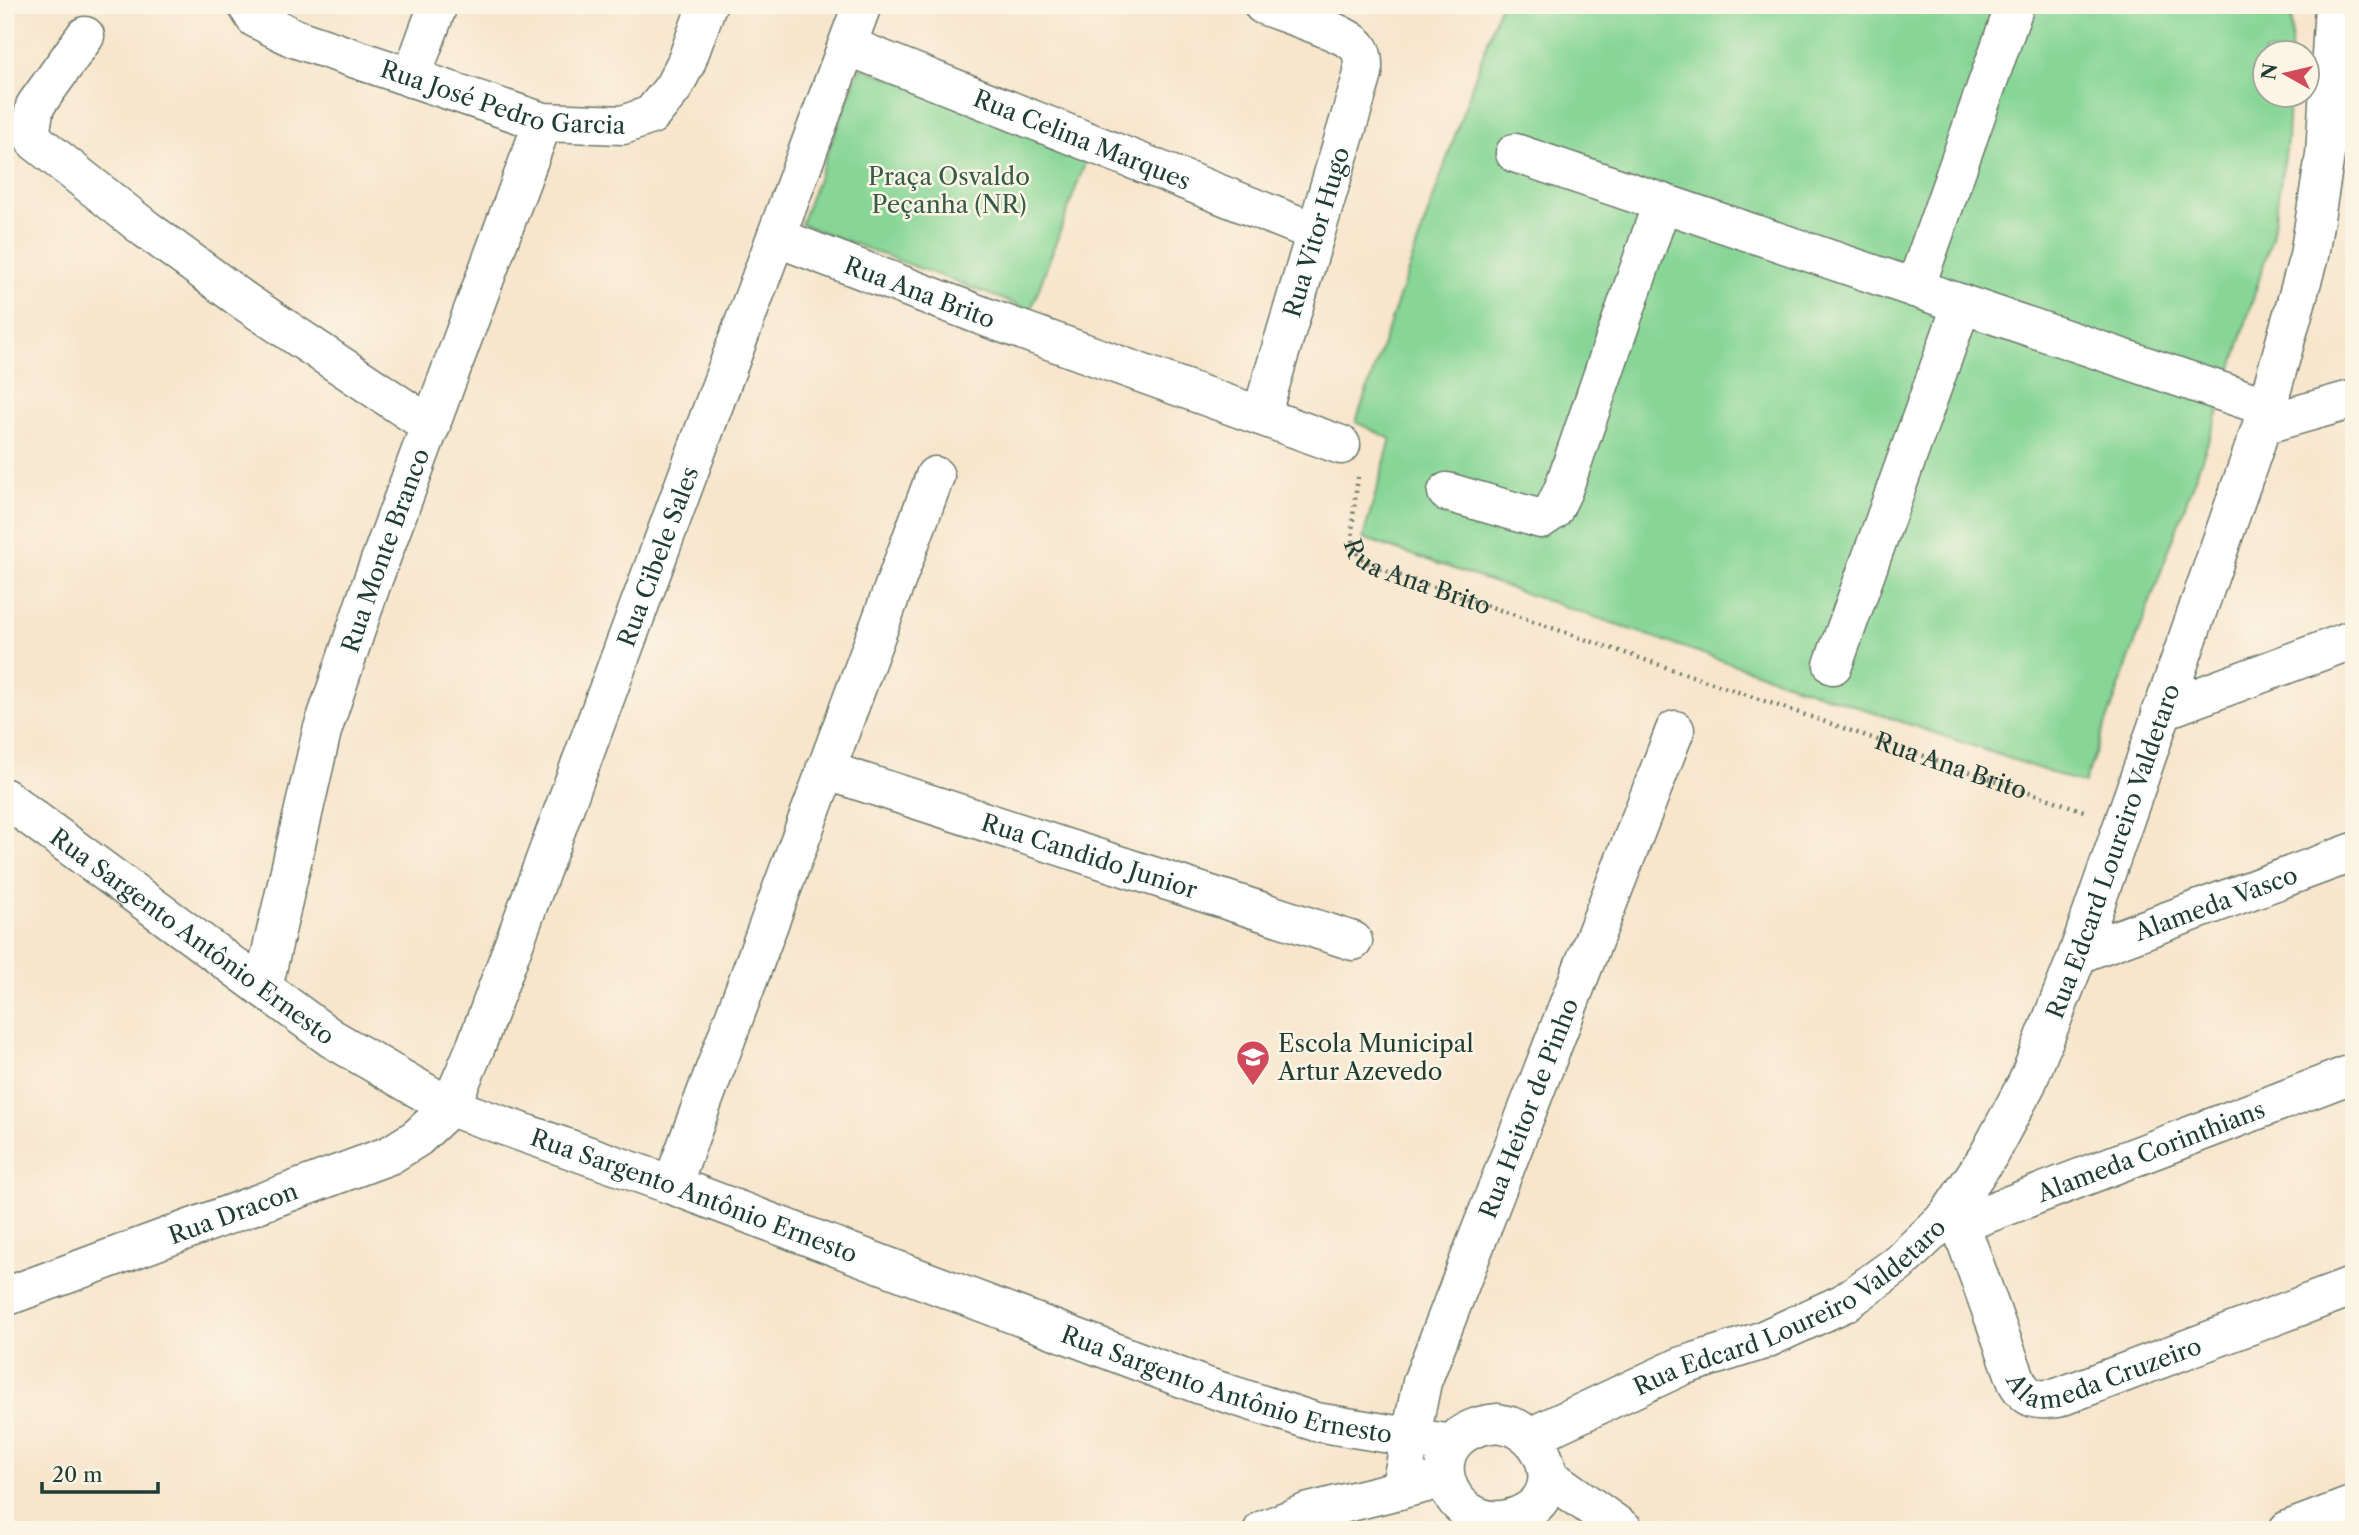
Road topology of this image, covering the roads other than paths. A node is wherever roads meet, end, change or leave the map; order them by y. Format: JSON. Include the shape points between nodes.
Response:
{"nodes":[{"id":1,"x":247,"y":5,"type":"edge"},
{"id":2,"x":438,"y":5,"type":"edge"},
{"id":3,"x":707,"y":5,"type":"edge"},
{"id":4,"x":862,"y":5,"type":"edge"},
{"id":5,"x":1263,"y":5,"type":"edge"},
{"id":6,"x":2015,"y":5,"type":"edge"},
{"id":7,"x":2334,"y":5,"type":"edge"},
{"id":8,"x":85,"y":36,"type":"dead end"},
{"id":9,"x":848,"y":46,"type":"junction"},
{"id":10,"x":411,"y":78,"type":"junction"},
{"id":11,"x":543,"y":122,"type":"junction"},
{"id":12,"x":1515,"y":153,"type":"dead end"},
{"id":13,"x":1662,"y":203,"type":"junction"},
{"id":14,"x":1315,"y":232,"type":"junction"},
{"id":15,"x":776,"y":237,"type":"junction"},
{"id":16,"x":1914,"y":288,"type":"junction"},
{"id":17,"x":1962,"y":304,"type":"junction"},
{"id":18,"x":2354,"y":399,"type":"edge"},
{"id":19,"x":1261,"y":416,"type":"junction"},
{"id":20,"x":2265,"y":416,"type":"junction"},
{"id":21,"x":431,"y":426,"type":"junction"},
{"id":22,"x":1341,"y":445,"type":"road end"},
{"id":23,"x":935,"y":476,"type":"dead end"},
{"id":24,"x":1447,"y":492,"type":"dead end"},
{"id":25,"x":2354,"y":639,"type":"edge"},
{"id":26,"x":1833,"y":665,"type":"dead end"},
{"id":27,"x":2161,"y":711,"type":"junction"},
{"id":28,"x":1675,"y":730,"type":"dead end"},
{"id":29,"x":825,"y":771,"type":"junction"},
{"id":30,"x":5,"y":798,"type":"edge"},
{"id":31,"x":2354,"y":852,"type":"edge"},
{"id":32,"x":1353,"y":941,"type":"dead end"},
{"id":33,"x":2078,"y":954,"type":"junction"},
{"id":34,"x":263,"y":988,"type":"junction"},
{"id":35,"x":2354,"y":1073,"type":"edge"},
{"id":36,"x":450,"y":1107,"type":"junction"},
{"id":37,"x":671,"y":1185,"type":"junction"},
{"id":38,"x":1954,"y":1220,"type":"junction"},
{"id":39,"x":2354,"y":1286,"type":"edge"},
{"id":40,"x":5,"y":1297,"type":"edge"},
{"id":41,"x":1411,"y":1437,"type":"junction"},
{"id":42,"x":1530,"y":1437,"type":"junction"},
{"id":43,"x":1448,"y":1461,"type":"junction"},
{"id":44,"x":1548,"y":1476,"type":"junction"},
{"id":45,"x":1400,"y":1490,"type":"junction"},
{"id":46,"x":2352,"y":1510,"type":"edge"},
{"id":47,"x":1520,"y":1523,"type":"edge"},
{"id":48,"x":1263,"y":1530,"type":"edge"},
{"id":49,"x":1625,"y":1530,"type":"edge"},
{"id":50,"x":2288,"y":1530,"type":"edge"}],
"edges":[{"from":1,"to":10,"type":"street","name":"Rua José Pedro Garcia","via":[[255,18],[294,38]]},
{"from":2,"to":10,"type":"street"},
{"from":3,"to":11,"type":"street","name":"Rua José Pedro Garcia","via":[[673,88],[651,115],[623,125]]},
{"from":4,"to":9,"type":"street","name":"Rua Cibele Sales"},
{"from":5,"to":14,"type":"street","name":"Rua Vitor Hugo","via":[[1346,37],[1363,59],[1363,74]]},
{"from":6,"to":16,"type":"street"},
{"from":7,"to":20,"type":"street","name":"Rua Edcard Loureiro Valdetaro","via":[[2325,155],[2309,256]]},
{"from":8,"to":21,"type":"street","via":[[35,106],[30,129],[35,141],[244,301]]},
{"from":9,"to":14,"type":"street","name":"Rua Celina Marques"},
{"from":9,"to":15,"type":"street","name":"Rua Cibele Sales"},
{"from":10,"to":11,"type":"street","name":"Rua José Pedro Garcia"},
{"from":11,"to":21,"type":"street","name":"Rua Monte Branco"},
{"from":12,"to":13,"type":"street"},
{"from":13,"to":16,"type":"street"},
{"from":13,"to":24,"type":"street","via":[[1553,511],[1541,519]]},
{"from":14,"to":19,"type":"street","name":"Rua Vitor Hugo"},
{"from":15,"to":19,"type":"street","name":"Rua Ana Brito"},
{"from":15,"to":36,"type":"street","name":"Rua Cibele Sales"},
{"from":16,"to":17,"type":"street"},
{"from":17,"to":20,"type":"street"},
{"from":17,"to":26,"type":"street"},
{"from":18,"to":20,"type":"street"},
{"from":19,"to":22,"type":"street","name":"Rua Ana Brito"},
{"from":20,"to":27,"type":"street","name":"Rua Edcard Loureiro Valdetaro"},
{"from":21,"to":34,"type":"street","name":"Rua Monte Branco","via":[[322,731]]},
{"from":23,"to":29,"type":"street"},
{"from":25,"to":27,"type":"street"},
{"from":27,"to":33,"type":"street","name":"Rua Edcard Loureiro Valdetaro"},
{"from":28,"to":41,"type":"street","name":"Rua Heitor de Pinho","via":[[1422,1382]]},
{"from":29,"to":32,"type":"street","name":"Rua Candido Junior"},
{"from":29,"to":37,"type":"street"},
{"from":30,"to":34,"type":"street","name":"Rua Sargento Antônio Ernesto"},
{"from":31,"to":33,"type":"street","name":"Alameda Vasco"},
{"from":33,"to":38,"type":"street","name":"Rua Edcard Loureiro Valdetaro","via":[[2027,1083]]},
{"from":34,"to":36,"type":"street","name":"Rua Sargento Antônio Ernesto","via":[[331,1038]]},
{"from":35,"to":38,"type":"street","name":"Alameda Corinthians"},
{"from":36,"to":37,"type":"street","name":"Rua Sargento Antônio Ernesto"},
{"from":36,"to":40,"type":"street","name":"Rua Dracon","via":[[417,1138],[390,1155]]},
{"from":37,"to":41,"type":"street","name":"Rua Sargento Antônio Ernesto","via":[[1201,1385],[1316,1422]]},
{"from":38,"to":39,"type":"street","name":"Alameda Cruzeiro","via":[[2017,1382],[2028,1398],[2040,1400],[2057,1398]]},
{"from":38,"to":42,"type":"street","name":"Rua Edcard Loureiro Valdetaro","via":[[1844,1303],[1761,1341],[1671,1370]]},
{"from":41,"to":43,"type":"street","name":"Rua Sargento Antônio Ernesto"},
{"from":41,"to":45,"type":"street","name":"Rua Heitor de Pinho"},
{"from":42,"to":43,"type":"street","via":[[1516,1427],[1480,1425],[1463,1432]]},
{"from":42,"to":44,"type":"street","via":[[1543,1455]]},
{"from":43,"to":45,"type":"street"},
{"from":43,"to":47,"type":"street","via":[[1453,1495],[1465,1509],[1482,1518]]},
{"from":44,"to":47,"type":"street","via":[[1546,1492]]},
{"from":44,"to":49,"type":"street"},
{"from":45,"to":48,"type":"street","via":[[1306,1513]]},
{"from":46,"to":50,"type":"street"}]}
